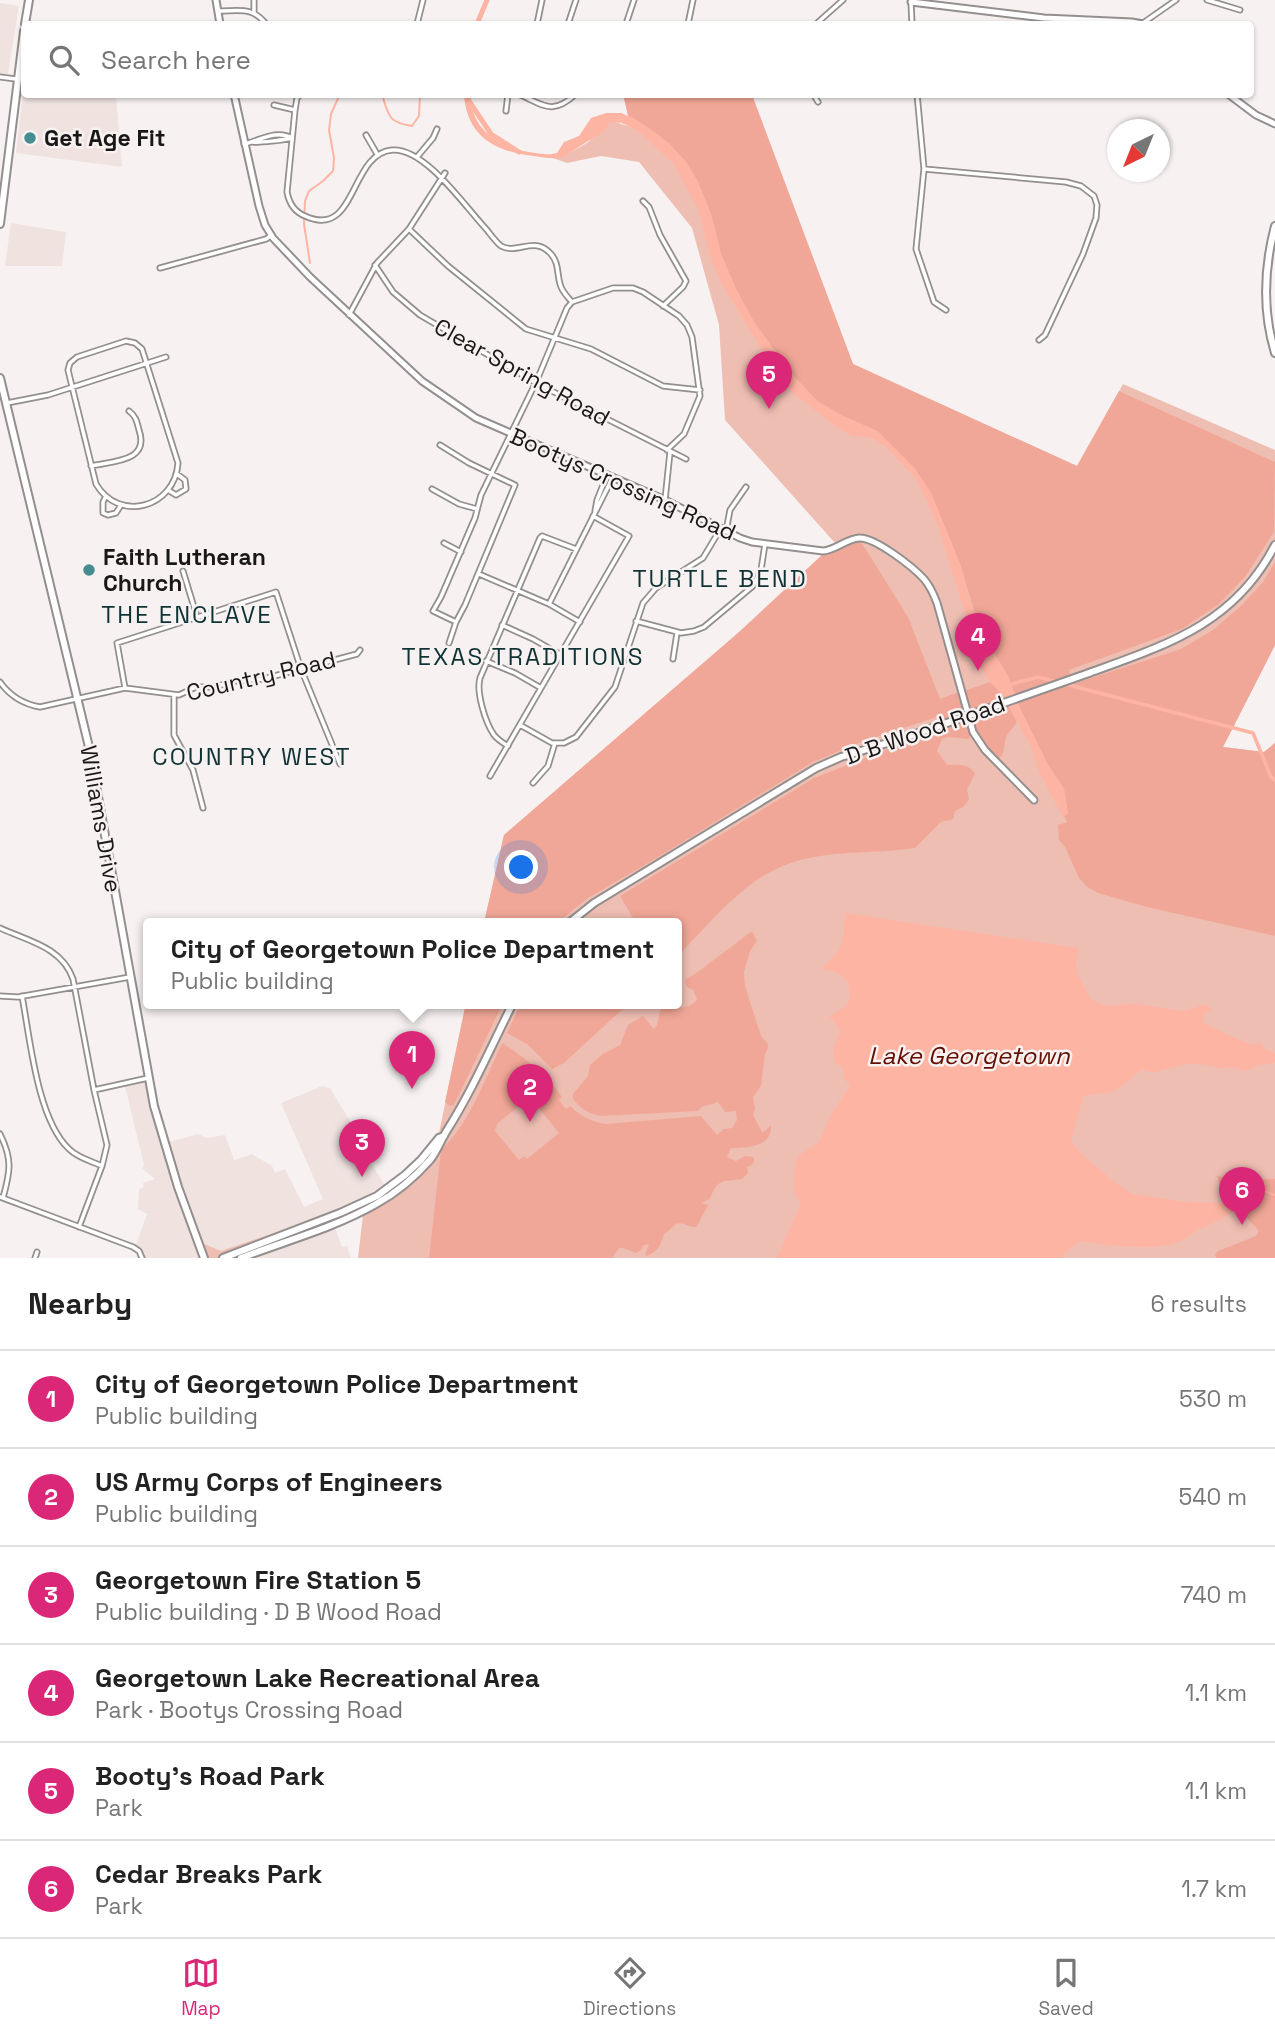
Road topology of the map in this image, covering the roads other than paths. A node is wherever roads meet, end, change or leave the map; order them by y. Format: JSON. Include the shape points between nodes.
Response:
{"nodes":[{"id":1,"x":29,"y":0,"type":"edge"},
{"id":2,"x":216,"y":0,"type":"edge"},
{"id":3,"x":254,"y":0,"type":"edge"},
{"id":4,"x":423,"y":0,"type":"edge"},
{"id":5,"x":542,"y":0,"type":"edge"},
{"id":6,"x":576,"y":0,"type":"edge"},
{"id":7,"x":634,"y":0,"type":"edge"},
{"id":8,"x":693,"y":0,"type":"edge"},
{"id":9,"x":843,"y":0,"type":"edge"},
{"id":10,"x":1176,"y":0,"type":"edge"},
{"id":11,"x":1207,"y":0,"type":"edge"},
{"id":12,"x":911,"y":1,"type":"edge"},
{"id":13,"x":1240,"y":10,"type":"dead end"},
{"id":14,"x":218,"y":11,"type":"junction"},
{"id":15,"x":254,"y":12,"type":"junction"},
{"id":16,"x":26,"y":21,"type":"edge"},
{"id":17,"x":220,"y":21,"type":"edge"},
{"id":18,"x":263,"y":21,"type":"edge"},
{"id":19,"x":418,"y":21,"type":"edge"},
{"id":20,"x":538,"y":21,"type":"edge"},
{"id":21,"x":569,"y":21,"type":"edge"},
{"id":22,"x":627,"y":21,"type":"edge"},
{"id":23,"x":689,"y":21,"type":"edge"},
{"id":24,"x":819,"y":21,"type":"edge"},
{"id":25,"x":912,"y":21,"type":"edge"},
{"id":26,"x":1110,"y":21,"type":"edge"},
{"id":27,"x":1146,"y":21,"type":"edge"},
{"id":28,"x":21,"y":59,"type":"edge"},
{"id":29,"x":0,"y":77,"type":"edge"},
{"id":30,"x":19,"y":79,"type":"junction"},
{"id":31,"x":235,"y":98,"type":"edge"},
{"id":32,"x":297,"y":98,"type":"edge"},
{"id":33,"x":508,"y":98,"type":"edge"},
{"id":34,"x":527,"y":98,"type":"edge"},
{"id":35,"x":816,"y":98,"type":"edge"},
{"id":36,"x":917,"y":98,"type":"edge"},
{"id":37,"x":1233,"y":98,"type":"edge"},
{"id":38,"x":570,"y":100,"type":"edge"},
{"id":39,"x":818,"y":102,"type":"dead end"},
{"id":40,"x":274,"y":105,"type":"dead end"},
{"id":41,"x":295,"y":110,"type":"junction"},
{"id":42,"x":506,"y":111,"type":"dead end"},
{"id":43,"x":1275,"y":124,"type":"edge"},
{"id":44,"x":437,"y":129,"type":"dead end"},
{"id":45,"x":366,"y":135,"type":"dead end"},
{"id":46,"x":292,"y":138,"type":"junction"},
{"id":47,"x":244,"y":144,"type":"junction"},
{"id":48,"x":377,"y":154,"type":"junction"},
{"id":49,"x":417,"y":157,"type":"junction"},
{"id":50,"x":924,"y":169,"type":"junction"},
{"id":51,"x":445,"y":173,"type":"dead end"},
{"id":52,"x":441,"y":178,"type":"junction"},
{"id":53,"x":643,"y":201,"type":"dead end"},
{"id":54,"x":0,"y":224,"type":"edge"},
{"id":55,"x":1275,"y":226,"type":"edge"},
{"id":56,"x":409,"y":229,"type":"junction"},
{"id":57,"x":272,"y":235,"type":"junction"},
{"id":58,"x":375,"y":265,"type":"junction"},
{"id":59,"x":160,"y":268,"type":"dead end"},
{"id":60,"x":572,"y":302,"type":"junction"},
{"id":61,"x":663,"y":306,"type":"junction"},
{"id":62,"x":946,"y":310,"type":"dead end"},
{"id":63,"x":349,"y":315,"type":"junction"},
{"id":64,"x":555,"y":337,"type":"junction"},
{"id":65,"x":1038,"y":340,"type":"dead end"},
{"id":66,"x":1275,"y":353,"type":"edge"},
{"id":67,"x":166,"y":358,"type":"dead end"},
{"id":68,"x":147,"y":363,"type":"junction"},
{"id":69,"x":0,"y":379,"type":"edge"},
{"id":70,"x":536,"y":383,"type":"junction"},
{"id":71,"x":72,"y":388,"type":"junction"},
{"id":72,"x":700,"y":390,"type":"junction"},
{"id":73,"x":3,"y":403,"type":"edge"},
{"id":74,"x":129,"y":411,"type":"dead end"},
{"id":75,"x":510,"y":433,"type":"junction"},
{"id":76,"x":440,"y":445,"type":"dead end"},
{"id":77,"x":668,"y":451,"type":"junction"},
{"id":78,"x":686,"y":459,"type":"dead end"},
{"id":79,"x":91,"y":466,"type":"junction"},
{"id":80,"x":177,"y":474,"type":"junction"},
{"id":81,"x":491,"y":474,"type":"junction"},
{"id":82,"x":610,"y":476,"type":"junction"},
{"id":83,"x":746,"y":487,"type":"dead end"},
{"id":84,"x":432,"y":489,"type":"dead end"},
{"id":85,"x":168,"y":491,"type":"junction"},
{"id":86,"x":106,"y":496,"type":"junction"},
{"id":87,"x":665,"y":500,"type":"junction"},
{"id":88,"x":121,"y":505,"type":"junction"},
{"id":89,"x":477,"y":509,"type":"junction"},
{"id":90,"x":594,"y":513,"type":"junction"},
{"id":91,"x":584,"y":520,"type":"dead end"},
{"id":92,"x":589,"y":523,"type":"junction"},
{"id":93,"x":723,"y":529,"type":"junction"},
{"id":94,"x":444,"y":543,"type":"dead end"},
{"id":95,"x":765,"y":544,"type":"junction"},
{"id":96,"x":1275,"y":545,"type":"edge"},
{"id":97,"x":576,"y":549,"type":"junction"},
{"id":98,"x":461,"y":552,"type":"junction"},
{"id":99,"x":183,"y":571,"type":"dead end"},
{"id":100,"x":479,"y":574,"type":"junction"},
{"id":101,"x":517,"y":590,"type":"junction"},
{"id":102,"x":550,"y":604,"type":"junction"},
{"id":103,"x":197,"y":617,"type":"junction"},
{"id":104,"x":636,"y":621,"type":"junction"},
{"id":105,"x":456,"y":622,"type":"junction"},
{"id":106,"x":580,"y":622,"type":"junction"},
{"id":107,"x":502,"y":625,"type":"junction"},
{"id":108,"x":677,"y":633,"type":"junction"},
{"id":109,"x":449,"y":643,"type":"dead end"},
{"id":110,"x":360,"y":650,"type":"dead end"},
{"id":111,"x":561,"y":655,"type":"junction"},
{"id":112,"x":673,"y":659,"type":"dead end"},
{"id":113,"x":486,"y":661,"type":"junction"},
{"id":114,"x":301,"y":668,"type":"junction"},
{"id":115,"x":0,"y":682,"type":"edge"},
{"id":116,"x":125,"y":688,"type":"junction"},
{"id":117,"x":541,"y":688,"type":"junction"},
{"id":118,"x":174,"y":695,"type":"junction"},
{"id":119,"x":78,"y":699,"type":"junction"},
{"id":120,"x":520,"y":725,"type":"junction"},
{"id":121,"x":555,"y":743,"type":"junction"},
{"id":122,"x":508,"y":746,"type":"junction"},
{"id":123,"x":340,"y":764,"type":"dead end"},
{"id":124,"x":491,"y":776,"type":"dead end"},
{"id":125,"x":533,"y":783,"type":"dead end"},
{"id":126,"x":1034,"y":800,"type":"dead end"},
{"id":127,"x":203,"y":808,"type":"dead end"},
{"id":128,"x":575,"y":918,"type":"edge"},
{"id":129,"x":0,"y":928,"type":"edge"},
{"id":130,"x":130,"y":977,"type":"junction"},
{"id":131,"x":75,"y":986,"type":"junction"},
{"id":132,"x":0,"y":996,"type":"edge"},
{"id":133,"x":22,"y":996,"type":"junction"},
{"id":134,"x":510,"y":1009,"type":"edge"},
{"id":135,"x":148,"y":1077,"type":"junction"},
{"id":136,"x":94,"y":1090,"type":"junction"},
{"id":137,"x":0,"y":1134,"type":"edge"},
{"id":138,"x":102,"y":1166,"type":"junction"},
{"id":139,"x":2,"y":1197,"type":"edge"},
{"id":140,"x":79,"y":1227,"type":"junction"},
{"id":141,"x":283,"y":1238,"type":"junction"},
{"id":142,"x":37,"y":1252,"type":"dead end"},
{"id":143,"x":35,"y":1258,"type":"edge"},
{"id":144,"x":142,"y":1258,"type":"edge"},
{"id":145,"x":204,"y":1258,"type":"edge"},
{"id":146,"x":223,"y":1258,"type":"edge"},
{"id":147,"x":241,"y":1258,"type":"edge"}],
"edges":[{"from":1,"to":16,"type":"main road"},
{"from":2,"to":14,"type":"street"},
{"from":3,"to":15,"type":"street"},
{"from":4,"to":19,"type":"street"},
{"from":5,"to":20,"type":"street"},
{"from":6,"to":21,"type":"street"},
{"from":7,"to":22,"type":"street"},
{"from":8,"to":23,"type":"street"},
{"from":9,"to":24,"type":"street"},
{"from":10,"to":27,"type":"street"},
{"from":11,"to":13,"type":"street"},
{"from":12,"to":25,"type":"street"},
{"from":12,"to":26,"type":"street","via":[[1044,18]]},
{"from":14,"to":15,"type":"street"},
{"from":14,"to":17,"type":"street"},
{"from":15,"to":18,"type":"street"},
{"from":28,"to":30,"type":"main road"},
{"from":29,"to":30,"type":"street"},
{"from":30,"to":54,"type":"main road"},
{"from":31,"to":47,"type":"street","name":"Bootys Crossing Road"},
{"from":32,"to":41,"type":"street"},
{"from":33,"to":42,"type":"street"},
{"from":34,"to":38,"type":"street","via":[[555,107]]},
{"from":35,"to":39,"type":"street"},
{"from":36,"to":50,"type":"street"},
{"from":37,"to":43,"type":"street"},
{"from":40,"to":41,"type":"street"},
{"from":41,"to":46,"type":"street"},
{"from":44,"to":49,"type":"street"},
{"from":45,"to":48,"type":"street"},
{"from":46,"to":47,"type":"street","via":[[279,135]]},
{"from":46,"to":48,"type":"street","via":[[287,192],[299,213],[309,218],[328,219],[342,211]]},
{"from":47,"to":57,"type":"street","name":"Bootys Crossing Road","via":[[258,206]]},
{"from":48,"to":49,"type":"street","via":[[400,150]]},
{"from":49,"to":52,"type":"street"},
{"from":50,"to":62,"type":"street","via":[[916,249],[934,302]]},
{"from":50,"to":65,"type":"street","via":[[1066,182],[1094,196],[1097,213],[1083,254],[1045,335]]},
{"from":51,"to":52,"type":"street"},
{"from":52,"to":56,"type":"street"},
{"from":52,"to":60,"type":"street","via":[[501,245],[536,245],[549,251],[561,287]]},
{"from":53,"to":61,"type":"street","via":[[685,280]]},
{"from":55,"to":66,"type":"main road","via":[[1265,296]]},
{"from":56,"to":58,"type":"street"},
{"from":56,"to":64,"type":"street","via":[[519,324]]},
{"from":57,"to":59,"type":"street"},
{"from":57,"to":63,"type":"street","name":"Bootys Crossing Road"},
{"from":58,"to":63,"type":"street"},
{"from":58,"to":70,"type":"street","name":"Clear Spring Road","via":[[411,309]]},
{"from":60,"to":61,"type":"street","via":[[627,287]]},
{"from":60,"to":64,"type":"street"},
{"from":61,"to":72,"type":"street","via":[[690,330]]},
{"from":63,"to":75,"type":"street","name":"Bootys Crossing Road","via":[[440,395]]},
{"from":64,"to":70,"type":"street"},
{"from":64,"to":72,"type":"street","via":[[591,349],[663,386]]},
{"from":67,"to":68,"type":"street"},
{"from":68,"to":71,"type":"street"},
{"from":68,"to":71,"type":"street","via":[[142,349],[133,342],[89,353],[69,365]]},
{"from":68,"to":80,"type":"street","via":[[177,456]]},
{"from":69,"to":73,"type":"main road","name":"Williams Drive"},
{"from":70,"to":75,"type":"street"},
{"from":70,"to":77,"type":"street","name":"Clear Spring Road"},
{"from":71,"to":73,"type":"street"},
{"from":71,"to":79,"type":"street"},
{"from":72,"to":77,"type":"street","via":[[687,429]]},
{"from":73,"to":119,"type":"main road","name":"Williams Drive"},
{"from":74,"to":79,"type":"street","via":[[142,437],[140,449],[132,456]]},
{"from":75,"to":81,"type":"street"},
{"from":75,"to":82,"type":"street","name":"Bootys Crossing Road"},
{"from":76,"to":81,"type":"street"},
{"from":77,"to":78,"type":"street","name":"Clear Spring Road"},
{"from":77,"to":87,"type":"street"},
{"from":79,"to":86,"type":"street","via":[[96,484]]},
{"from":80,"to":85,"type":"street"},
{"from":80,"to":85,"type":"street","via":[[186,480],[186,489],[176,495]]},
{"from":81,"to":89,"type":"street"},
{"from":81,"to":100,"type":"street","via":[[515,485]]},
{"from":82,"to":87,"type":"street","name":"Bootys Crossing Road"},
{"from":82,"to":90,"type":"street"},
{"from":83,"to":93,"type":"street"},
{"from":84,"to":89,"type":"street"},
{"from":85,"to":88,"type":"street","via":[[145,505]]},
{"from":86,"to":88,"type":"street"},
{"from":86,"to":88,"type":"street","via":[[103,513],[116,513]]},
{"from":87,"to":93,"type":"street","name":"Bootys Crossing Road"},
{"from":89,"to":98,"type":"street"},
{"from":90,"to":92,"type":"street"},
{"from":90,"to":106,"type":"street","via":[[629,536]]},
{"from":91,"to":92,"type":"street"},
{"from":92,"to":97,"type":"street"},
{"from":93,"to":95,"type":"street","name":"Bootys Crossing Road"},
{"from":93,"to":104,"type":"street","via":[[703,558],[650,594]]},
{"from":94,"to":98,"type":"street"},
{"from":95,"to":108,"type":"street","via":[[753,586],[704,627]]},
{"from":95,"to":126,"type":"street","name":"Bootys Crossing Road","via":[[829,551],[866,538],[916,571],[937,603],[977,740]]},
{"from":96,"to":128,"type":"main road","name":"D B Wood Road","bridge":true,"via":[[1247,587],[1198,628],[1089,673],[816,768]]},
{"from":97,"to":101,"type":"street","via":[[542,536]]},
{"from":97,"to":102,"type":"street"},
{"from":98,"to":105,"type":"street","via":[[433,611]]},
{"from":99,"to":103,"type":"street"},
{"from":100,"to":101,"type":"street"},
{"from":100,"to":105,"type":"street"},
{"from":101,"to":102,"type":"street"},
{"from":101,"to":107,"type":"street"},
{"from":102,"to":106,"type":"street"},
{"from":103,"to":114,"type":"street","via":[[276,592]]},
{"from":103,"to":116,"type":"street","via":[[117,643]]},
{"from":104,"to":108,"type":"street"},
{"from":104,"to":121,"type":"street","via":[[612,692],[576,737]]},
{"from":105,"to":109,"type":"street"},
{"from":106,"to":111,"type":"street"},
{"from":107,"to":111,"type":"street"},
{"from":107,"to":113,"type":"street"},
{"from":108,"to":112,"type":"street"},
{"from":110,"to":114,"type":"street","name":"Country Road"},
{"from":111,"to":117,"type":"street"},
{"from":113,"to":117,"type":"street"},
{"from":113,"to":122,"type":"street","via":[[479,693],[492,731]]},
{"from":114,"to":118,"type":"street","name":"Country Road"},
{"from":114,"to":123,"type":"street"},
{"from":115,"to":119,"type":"street","name":"Country Road","via":[[29,705],[51,706]]},
{"from":116,"to":118,"type":"street","name":"Country Road"},
{"from":116,"to":119,"type":"street","name":"Country Road"},
{"from":117,"to":120,"type":"street"},
{"from":118,"to":127,"type":"street","via":[[174,735],[192,770]]},
{"from":119,"to":130,"type":"main road","name":"Williams Drive"},
{"from":120,"to":121,"type":"street"},
{"from":120,"to":122,"type":"street"},
{"from":121,"to":125,"type":"street","via":[[548,766]]},
{"from":122,"to":124,"type":"street"},
{"from":129,"to":131,"type":"street","via":[[58,955]]},
{"from":130,"to":131,"type":"street"},
{"from":130,"to":135,"type":"main road","name":"Williams Drive"},
{"from":131,"to":133,"type":"street"},
{"from":131,"to":136,"type":"street"},
{"from":132,"to":133,"type":"street"},
{"from":133,"to":138,"type":"street","via":[[48,1115],[67,1147]]},
{"from":134,"to":141,"type":"main road","via":[[460,1109],[416,1169],[378,1199]]},
{"from":135,"to":136,"type":"street"},
{"from":135,"to":145,"type":"main road","name":"Williams Drive","via":[[175,1177]]},
{"from":136,"to":138,"type":"street","via":[[107,1140]]},
{"from":137,"to":139,"type":"street","via":[[10,1161]]},
{"from":138,"to":140,"type":"street"},
{"from":139,"to":140,"type":"street"},
{"from":140,"to":144,"type":"street","via":[[137,1250]]},
{"from":141,"to":146,"type":"main road"},
{"from":141,"to":147,"type":"main road"},
{"from":142,"to":143,"type":"street"}]}
